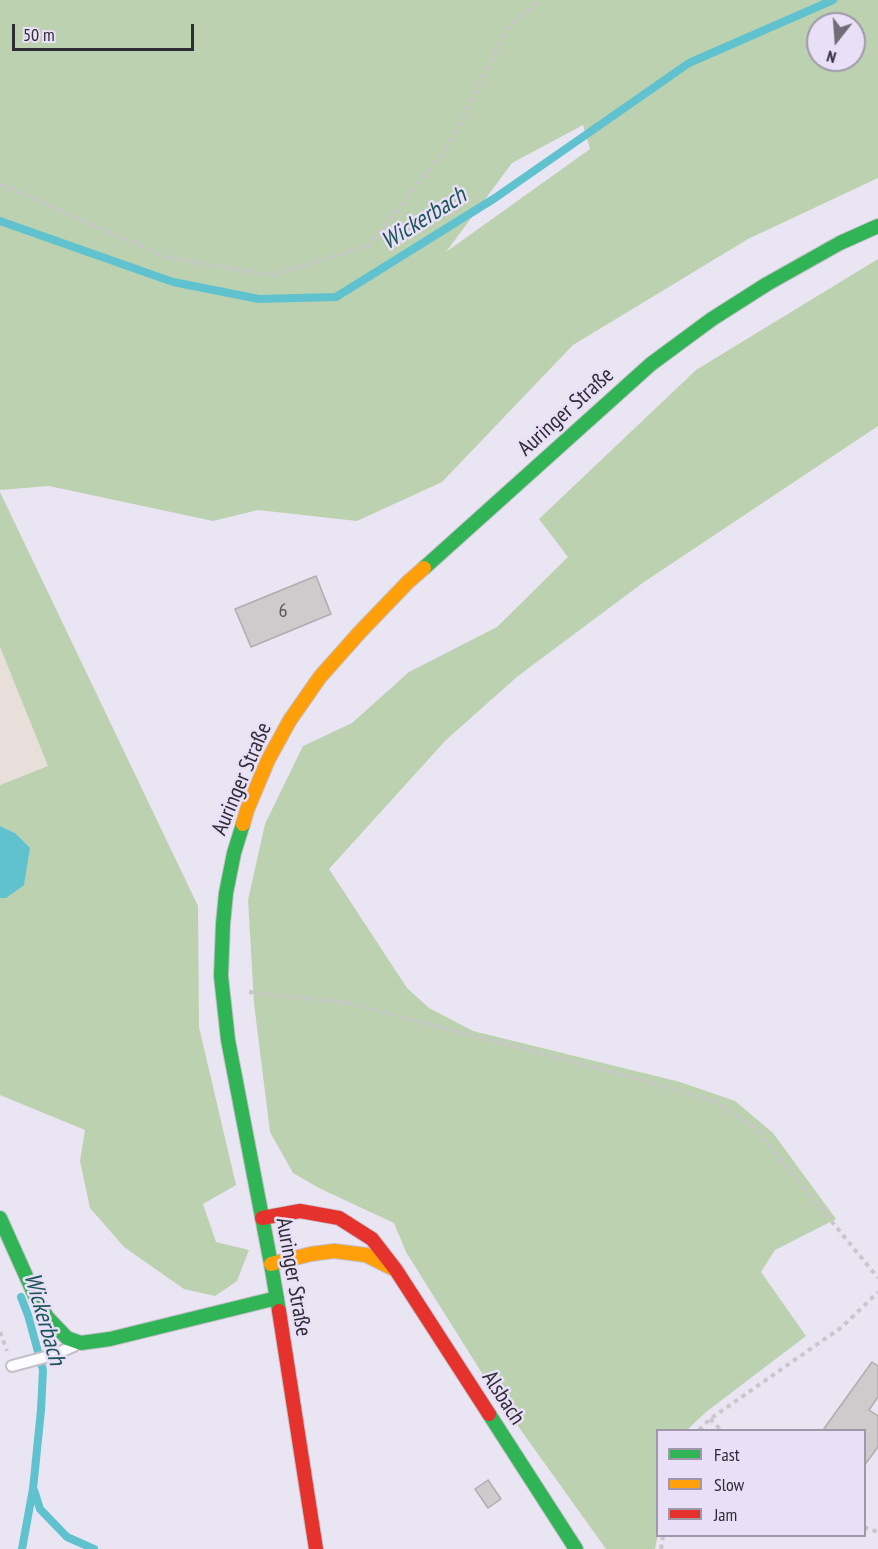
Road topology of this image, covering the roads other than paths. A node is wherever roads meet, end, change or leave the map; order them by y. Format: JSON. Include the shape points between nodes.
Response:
{"nodes":[{"id":1,"x":878,"y":226,"type":"edge"},
{"id":2,"x":0,"y":1218,"type":"edge"},
{"id":3,"x":262,"y":1218,"type":"junction"},
{"id":4,"x":271,"y":1264,"type":"junction"},
{"id":5,"x":396,"y":1270,"type":"junction"},
{"id":6,"x":277,"y":1298,"type":"junction"},
{"id":7,"x":81,"y":1343,"type":"junction"},
{"id":8,"x":12,"y":1366,"type":"dead end"},
{"id":9,"x":316,"y":1549,"type":"edge"},
{"id":10,"x":576,"y":1549,"type":"edge"}],
"edges":[{"from":1,"to":3,"type":"street","name":"Auringer Straße","via":[[766,284],[651,364],[408,582],[320,677],[290,720],[247,810],[234,853],[223,924],[221,976],[228,1040]]},
{"from":2,"to":7,"type":"street","via":[[47,1317],[67,1338]]},
{"from":3,"to":4,"type":"street","name":"Auringer Straße"},
{"from":3,"to":5,"type":"street","name":"Alsbach","via":[[300,1211],[339,1218],[372,1239]]},
{"from":4,"to":5,"type":"street","via":[[334,1251],[366,1255]]},
{"from":4,"to":6,"type":"street","name":"Auringer Straße"},
{"from":5,"to":10,"type":"street","name":"Alsbach"},
{"from":6,"to":7,"type":"street"},
{"from":6,"to":9,"type":"street","name":"Auringer Straße"},
{"from":7,"to":8,"type":"lane"}]}
